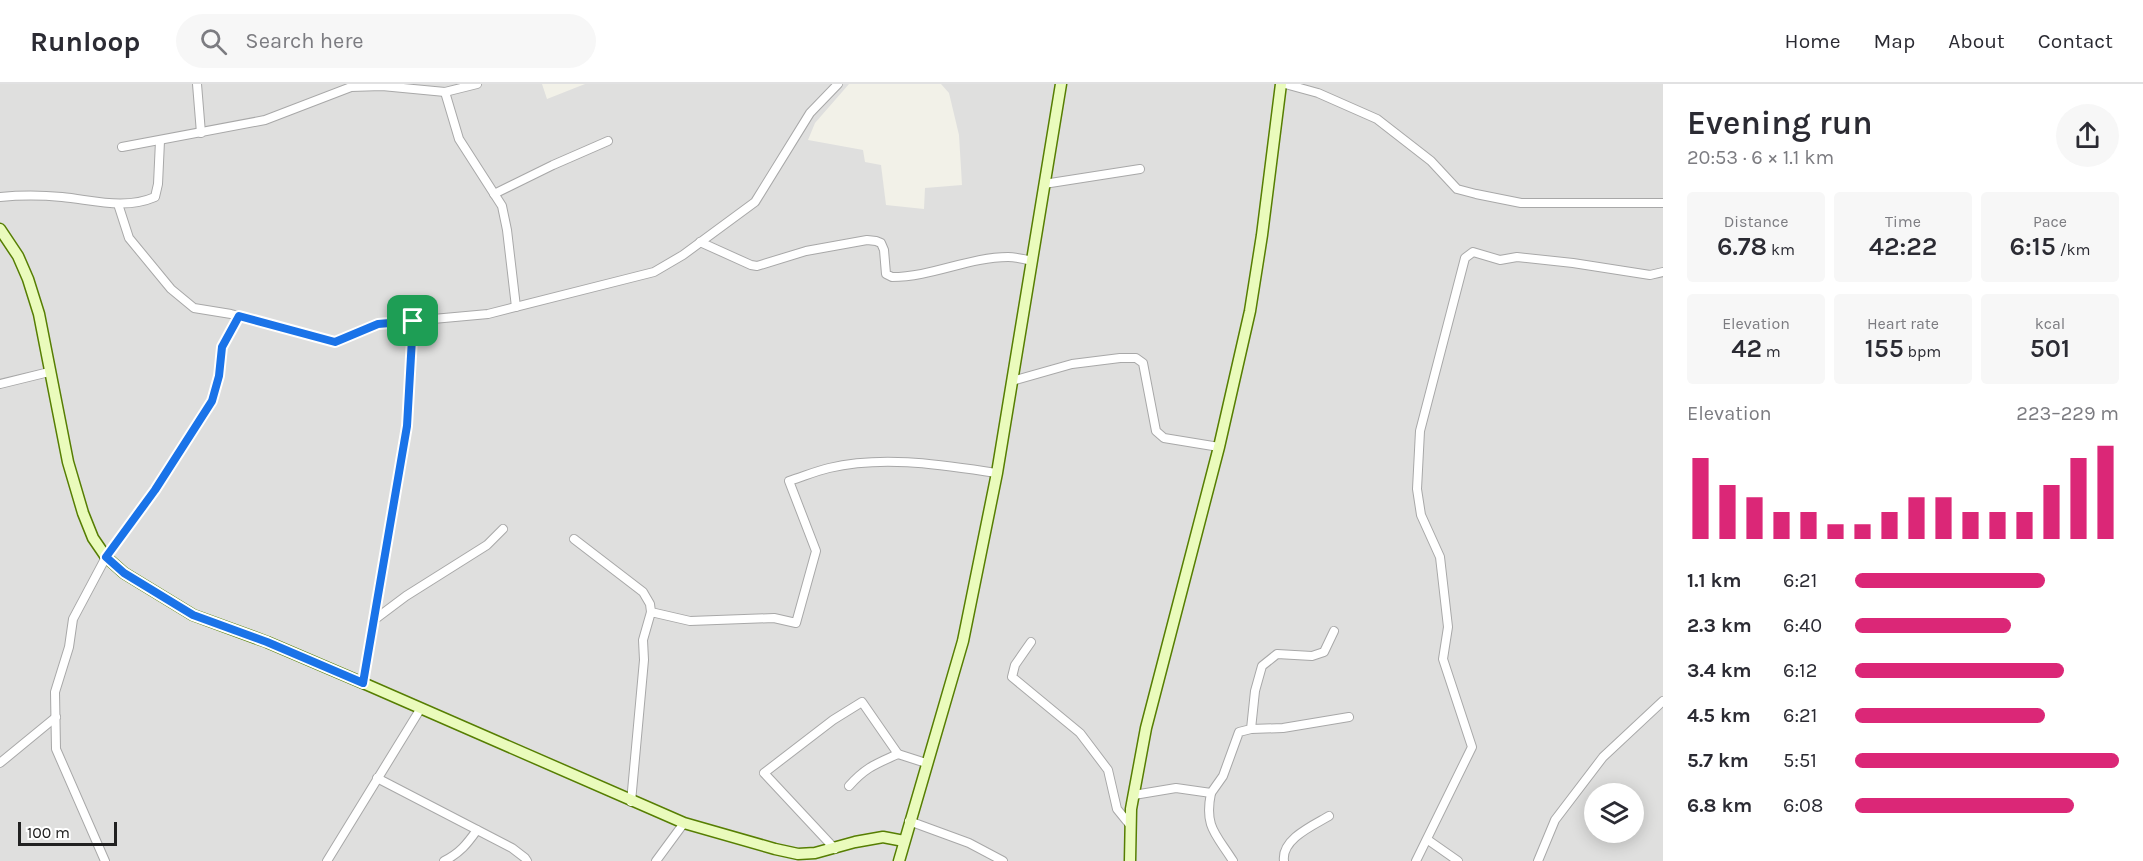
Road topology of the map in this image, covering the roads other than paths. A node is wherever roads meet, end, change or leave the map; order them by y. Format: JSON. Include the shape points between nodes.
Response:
{"nodes":[{"id":1,"x":197,"y":84,"type":"edge"},
{"id":2,"x":477,"y":84,"type":"edge"},
{"id":3,"x":838,"y":84,"type":"edge"},
{"id":4,"x":1061,"y":84,"type":"edge"},
{"id":5,"x":1283,"y":84,"type":"edge"},
{"id":6,"x":445,"y":92,"type":"junction"},
{"id":7,"x":201,"y":133,"type":"junction"},
{"id":8,"x":160,"y":141,"type":"junction"},
{"id":9,"x":608,"y":141,"type":"dead end"},
{"id":10,"x":122,"y":147,"type":"dead end"},
{"id":11,"x":1140,"y":169,"type":"dead end"},
{"id":12,"x":1044,"y":184,"type":"junction"},
{"id":13,"x":494,"y":194,"type":"junction"},
{"id":14,"x":0,"y":197,"type":"edge"},
{"id":15,"x":1663,"y":203,"type":"edge"},
{"id":16,"x":118,"y":204,"type":"junction"},
{"id":17,"x":0,"y":229,"type":"edge"},
{"id":18,"x":700,"y":242,"type":"junction"},
{"id":19,"x":1032,"y":261,"type":"junction"},
{"id":20,"x":1663,"y":272,"type":"edge"},
{"id":21,"x":516,"y":307,"type":"junction"},
{"id":22,"x":239,"y":316,"type":"junction"},
{"id":23,"x":413,"y":321,"type":"junction"},
{"id":24,"x":49,"y":372,"type":"junction"},
{"id":25,"x":1012,"y":381,"type":"junction"},
{"id":26,"x":0,"y":384,"type":"edge"},
{"id":27,"x":1219,"y":447,"type":"junction"},
{"id":28,"x":997,"y":473,"type":"junction"},
{"id":29,"x":503,"y":529,"type":"dead end"},
{"id":30,"x":574,"y":539,"type":"dead end"},
{"id":31,"x":106,"y":557,"type":"junction"},
{"id":32,"x":651,"y":612,"type":"junction"},
{"id":33,"x":374,"y":620,"type":"junction"},
{"id":34,"x":1334,"y":631,"type":"dead end"},
{"id":35,"x":1031,"y":642,"type":"dead end"},
{"id":36,"x":363,"y":683,"type":"junction"},
{"id":37,"x":1663,"y":701,"type":"edge"},
{"id":38,"x":421,"y":708,"type":"junction"},
{"id":39,"x":56,"y":717,"type":"junction"},
{"id":40,"x":1349,"y":717,"type":"dead end"},
{"id":41,"x":1251,"y":729,"type":"junction"},
{"id":42,"x":898,"y":754,"type":"junction"},
{"id":43,"x":0,"y":763,"type":"edge"},
{"id":44,"x":926,"y":763,"type":"junction"},
{"id":45,"x":377,"y":778,"type":"junction"},
{"id":46,"x":849,"y":786,"type":"dead end"},
{"id":47,"x":1211,"y":793,"type":"junction"},
{"id":48,"x":1134,"y":795,"type":"junction"},
{"id":49,"x":631,"y":802,"type":"junction"},
{"id":50,"x":1329,"y":816,"type":"dead end"},
{"id":51,"x":909,"y":822,"type":"junction"},
{"id":52,"x":684,"y":823,"type":"junction"},
{"id":53,"x":1130,"y":825,"type":"junction"},
{"id":54,"x":477,"y":830,"type":"junction"},
{"id":55,"x":1428,"y":840,"type":"junction"},
{"id":56,"x":904,"y":841,"type":"junction"},
{"id":57,"x":835,"y":849,"type":"junction"},
{"id":58,"x":105,"y":861,"type":"edge"},
{"id":59,"x":327,"y":861,"type":"edge"},
{"id":60,"x":444,"y":861,"type":"edge"},
{"id":61,"x":526,"y":861,"type":"edge"},
{"id":62,"x":656,"y":861,"type":"edge"},
{"id":63,"x":899,"y":861,"type":"edge"},
{"id":64,"x":1003,"y":861,"type":"edge"},
{"id":65,"x":1130,"y":861,"type":"edge"},
{"id":66,"x":1233,"y":861,"type":"edge"},
{"id":67,"x":1284,"y":861,"type":"edge"},
{"id":68,"x":1416,"y":861,"type":"edge"},
{"id":69,"x":1458,"y":861,"type":"edge"},
{"id":70,"x":1538,"y":861,"type":"edge"}],
"edges":[{"from":1,"to":7,"type":"street"},
{"from":2,"to":6,"type":"street"},
{"from":3,"to":18,"type":"street","via":[[810,114],[755,202]]},
{"from":4,"to":12,"type":"street"},
{"from":5,"to":15,"type":"street","via":[[1318,93],[1377,119],[1431,161],[1457,189],[1521,203]]},
{"from":5,"to":27,"type":"street","via":[[1250,311]]},
{"from":6,"to":7,"type":"street","via":[[351,87],[265,120]]},
{"from":6,"to":13,"type":"street","via":[[459,139]]},
{"from":7,"to":8,"type":"street"},
{"from":8,"to":10,"type":"street"},
{"from":8,"to":16,"type":"street","via":[[155,197],[142,203]]},
{"from":9,"to":13,"type":"street"},
{"from":11,"to":12,"type":"street"},
{"from":12,"to":19,"type":"street"},
{"from":13,"to":21,"type":"street","via":[[502,206],[507,230]]},
{"from":14,"to":16,"type":"street","via":[[60,197]]},
{"from":16,"to":22,"type":"street","via":[[129,237],[171,289],[194,308]]},
{"from":17,"to":24,"type":"street","via":[[28,279],[39,314]]},
{"from":18,"to":19,"type":"street","via":[[757,266],[806,251],[876,241],[884,250],[886,274],[892,278],[1002,257]]},
{"from":18,"to":21,"type":"street","via":[[654,272]]},
{"from":19,"to":25,"type":"street"},
{"from":20,"to":55,"type":"street","via":[[1650,275],[1528,258],[1500,260],[1473,252],[1465,258],[1420,431],[1417,489],[1421,515],[1440,557],[1448,627],[1443,659],[1472,747]]},
{"from":21,"to":23,"type":"street","via":[[488,314]]},
{"from":22,"to":23,"type":"street","via":[[335,342],[378,324]]},
{"from":22,"to":31,"type":"street","via":[[222,347],[212,401]]},
{"from":23,"to":33,"type":"street","via":[[407,426]]},
{"from":24,"to":26,"type":"street"},
{"from":24,"to":31,"type":"street","via":[[80,503],[93,538]]},
{"from":25,"to":27,"type":"street","via":[[1072,364],[1136,358],[1143,363],[1156,431],[1164,438]]},
{"from":25,"to":28,"type":"street"},
{"from":27,"to":48,"type":"street","via":[[1146,729]]},
{"from":28,"to":32,"type":"street","via":[[890,461],[830,468],[789,481],[816,551],[796,623],[774,618],[690,621]]},
{"from":28,"to":44,"type":"street","via":[[963,641]]},
{"from":29,"to":33,"type":"street","via":[[487,545]]},
{"from":30,"to":32,"type":"street","via":[[643,592]]},
{"from":31,"to":36,"type":"street","via":[[124,573],[193,615]]},
{"from":31,"to":39,"type":"street","via":[[73,619],[55,692]]},
{"from":32,"to":49,"type":"street","via":[[643,640]]},
{"from":33,"to":36,"type":"street"},
{"from":34,"to":41,"type":"street","via":[[1324,652],[1312,656],[1277,654],[1262,666]]},
{"from":35,"to":53,"type":"street","via":[[1015,665],[1012,677],[1080,734],[1108,770],[1117,809]]},
{"from":36,"to":38,"type":"street"},
{"from":37,"to":70,"type":"street","via":[[1603,757],[1555,820]]},
{"from":38,"to":45,"type":"street"},
{"from":38,"to":49,"type":"street"},
{"from":39,"to":43,"type":"street"},
{"from":39,"to":58,"type":"street","via":[[56,749]]},
{"from":40,"to":41,"type":"street"},
{"from":41,"to":47,"type":"street","via":[[1239,732],[1223,776]]},
{"from":42,"to":44,"type":"street"},
{"from":42,"to":46,"type":"street","via":[[862,771]]},
{"from":42,"to":57,"type":"street","via":[[862,702],[765,773]]},
{"from":44,"to":51,"type":"street"},
{"from":45,"to":54,"type":"street"},
{"from":45,"to":59,"type":"street"},
{"from":47,"to":48,"type":"street","via":[[1176,788]]},
{"from":47,"to":66,"type":"street","via":[[1209,824]]},
{"from":48,"to":53,"type":"street"},
{"from":49,"to":52,"type":"street"},
{"from":50,"to":67,"type":"street","via":[[1293,840],[1283,855]]},
{"from":51,"to":56,"type":"street"},
{"from":51,"to":64,"type":"street","via":[[969,843]]},
{"from":52,"to":57,"type":"street","via":[[798,854]]},
{"from":52,"to":62,"type":"street"},
{"from":53,"to":65,"type":"street"},
{"from":54,"to":60,"type":"street","via":[[465,847]]},
{"from":54,"to":61,"type":"street","via":[[512,848]]},
{"from":55,"to":68,"type":"street"},
{"from":55,"to":69,"type":"street"},
{"from":56,"to":57,"type":"street","via":[[883,837]]},
{"from":56,"to":63,"type":"street"}]}
